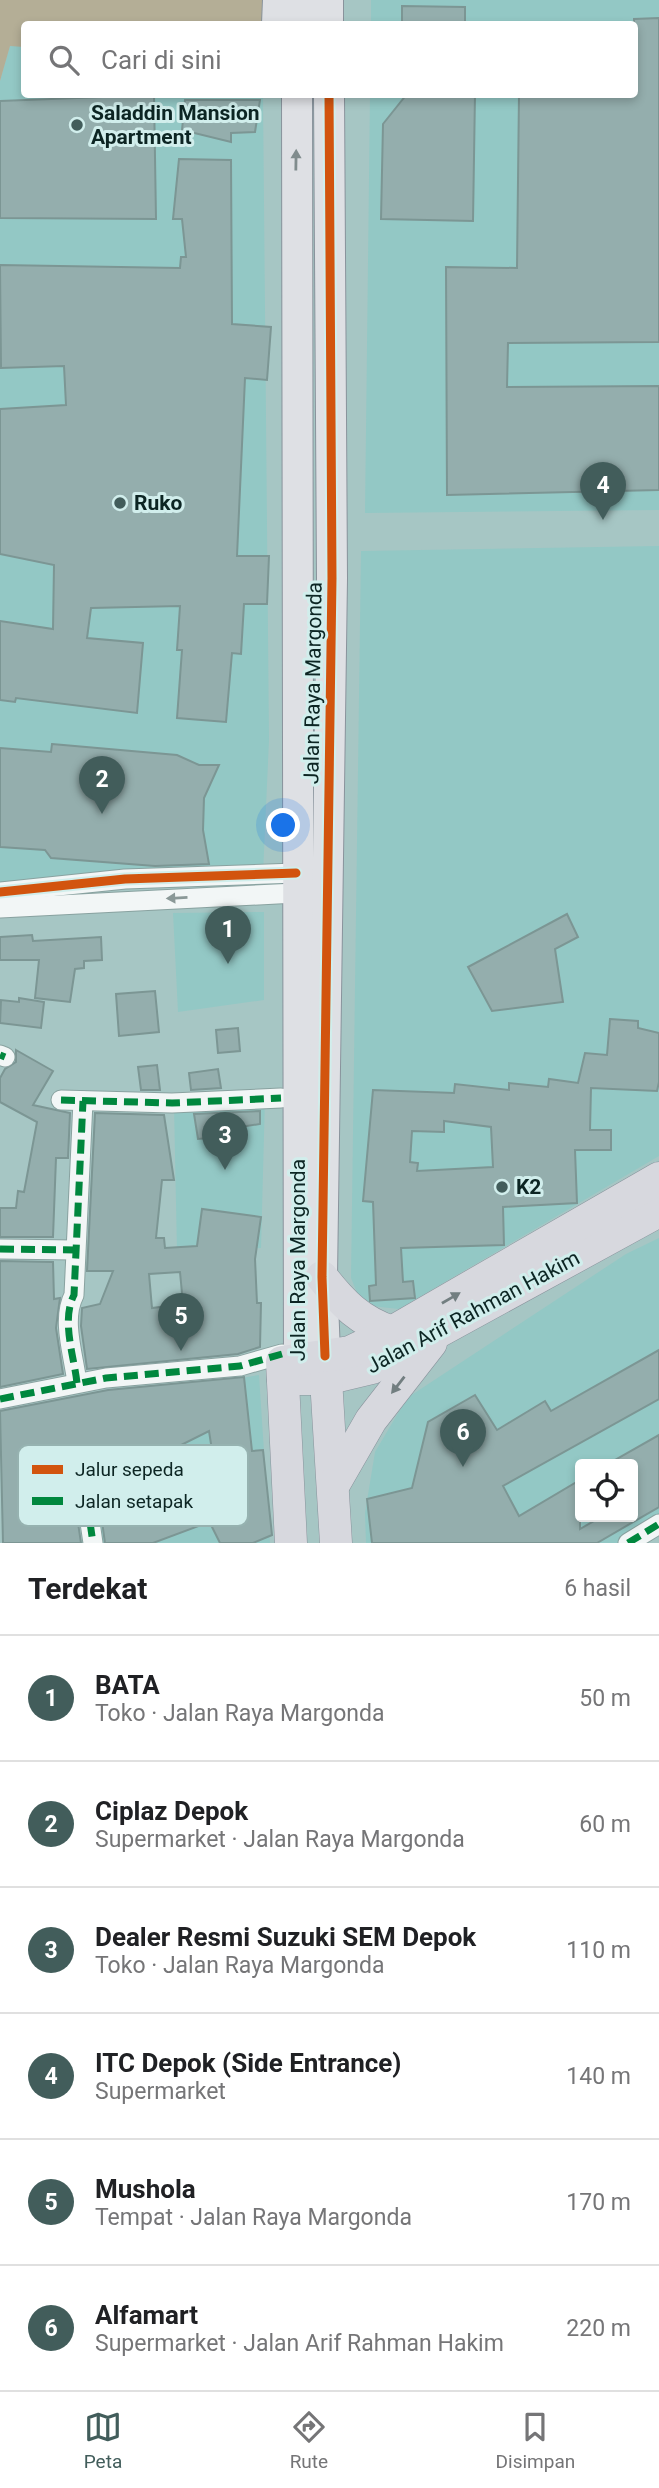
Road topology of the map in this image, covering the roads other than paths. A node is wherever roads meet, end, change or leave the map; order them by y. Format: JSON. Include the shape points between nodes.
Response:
{"nodes":[{"id":1,"x":278,"y":0,"type":"edge"},
{"id":2,"x":299,"y":0,"type":"edge"},
{"id":3,"x":328,"y":0,"type":"edge"},
{"id":4,"x":277,"y":21,"type":"edge"},
{"id":5,"x":298,"y":21,"type":"edge"},
{"id":6,"x":328,"y":21,"type":"edge"},
{"id":7,"x":276,"y":98,"type":"edge"},
{"id":8,"x":297,"y":98,"type":"edge"},
{"id":9,"x":329,"y":98,"type":"edge"},
{"id":10,"x":290,"y":535,"type":"junction"},
{"id":11,"x":289,"y":883,"type":"junction"},
{"id":12,"x":0,"y":892,"type":"edge"},
{"id":13,"x":0,"y":908,"type":"edge"},
{"id":14,"x":281,"y":1098,"type":"junction"},
{"id":15,"x":61,"y":1100,"type":"dead end"},
{"id":16,"x":83,"y":1101,"type":"junction"},
{"id":17,"x":655,"y":1196,"type":"edge"},
{"id":18,"x":0,"y":1249,"type":"edge"},
{"id":19,"x":75,"y":1250,"type":"junction"},
{"id":20,"x":322,"y":1277,"type":"junction"},
{"id":21,"x":441,"y":1331,"type":"junction"},
{"id":22,"x":392,"y":1332,"type":"junction"},
{"id":23,"x":300,"y":1367,"type":"junction"},
{"id":24,"x":77,"y":1383,"type":"junction"},
{"id":25,"x":0,"y":1399,"type":"edge"},
{"id":26,"x":334,"y":1499,"type":"junction"},
{"id":27,"x":659,"y":1524,"type":"edge"},
{"id":28,"x":291,"y":1543,"type":"edge"},
{"id":29,"x":309,"y":1543,"type":"edge"},
{"id":30,"x":336,"y":1543,"type":"edge"},
{"id":31,"x":351,"y":1543,"type":"edge"},
{"id":32,"x":628,"y":1543,"type":"edge"}],
"edges":[{"from":1,"to":4,"type":"main road"},
{"from":2,"to":5,"type":"main road"},
{"from":3,"to":6,"type":"main road"},
{"from":7,"to":10,"type":"main road","name":"Jalan Raya Margonda","via":[[275,238]]},
{"from":10,"to":8,"type":"main road","name":"Jalan Raya Margonda","one_way":true},
{"from":9,"to":20,"type":"main road","name":"Jalan Raya Margonda","via":[[332,578]]},
{"from":10,"to":11,"type":"main road","name":"Jalan Raya Margonda"},
{"from":11,"to":12,"type":"street","via":[[125,879]]},
{"from":11,"to":13,"type":"street","one_way":true},
{"from":11,"to":14,"type":"main road","name":"Jalan Raya Margonda"},
{"from":11,"to":23,"type":"main road","name":"Jalan Raya Margonda"},
{"from":14,"to":16,"type":"street"},
{"from":14,"to":23,"type":"main road","name":"Jalan Raya Margonda"},
{"from":15,"to":16,"type":"street"},
{"from":16,"to":19,"type":"street"},
{"from":17,"to":21,"type":"highway","name":"Jalan Arif Rahman Hakim"},
{"from":22,"to":17,"type":"highway","name":"Jalan Arif Rahman Hakim","one_way":true},
{"from":18,"to":19,"type":"street"},
{"from":19,"to":24,"type":"street","via":[[68,1322]]},
{"from":20,"to":22,"type":"highway","via":[[359,1318]]},
{"from":20,"to":23,"type":"main road","name":"Jalan Raya Margonda"},
{"from":21,"to":23,"type":"highway","name":"Jalan Arif Rahman Hakim","via":[[372,1368]]},
{"from":21,"to":26,"type":"highway","one_way":true,"via":[[371,1420]]},
{"from":22,"to":23,"type":"highway","name":"Jalan Arif Rahman Hakim","via":[[350,1352]]},
{"from":23,"to":24,"type":"street","via":[[240,1366]]},
{"from":23,"to":26,"type":"highway","name":"Jalan Raya Margonda"},
{"from":23,"to":28,"type":"highway","name":"Jalan Raya Margonda"},
{"from":23,"to":29,"type":"highway","name":"Jalan Raya Margonda"},
{"from":24,"to":25,"type":"street"},
{"from":26,"to":30,"type":"highway","name":"Jalan Raya Margonda"},
{"from":26,"to":31,"type":"highway","name":"Jalan Raya Margonda"},
{"from":27,"to":32,"type":"street"}]}
